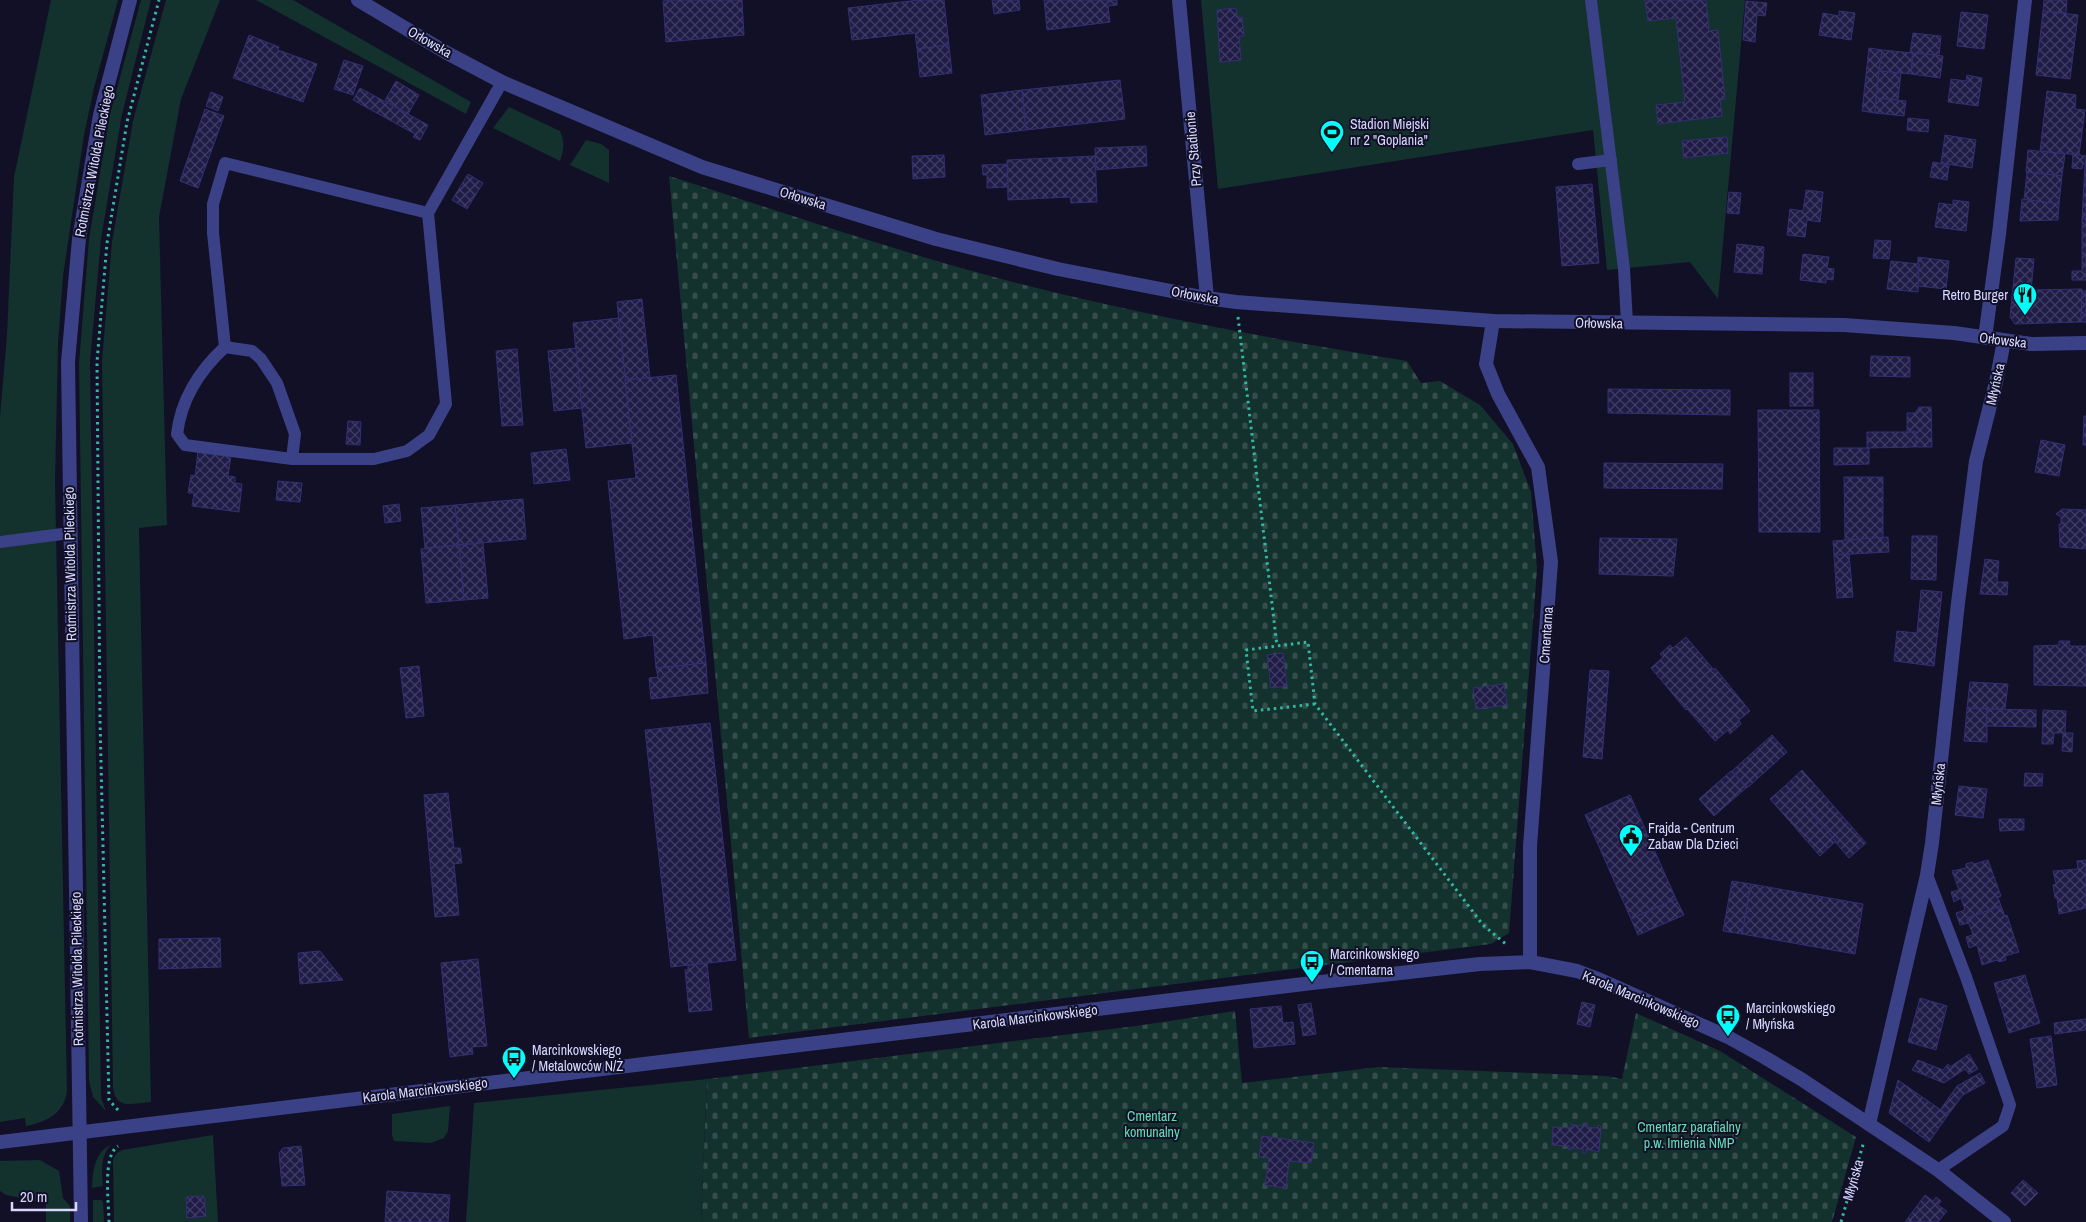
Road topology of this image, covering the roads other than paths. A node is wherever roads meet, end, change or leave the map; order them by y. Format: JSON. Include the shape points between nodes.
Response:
{"nodes":[{"id":1,"x":130,"y":0,"type":"edge"},
{"id":2,"x":358,"y":0,"type":"edge"},
{"id":3,"x":1179,"y":0,"type":"edge"},
{"id":4,"x":1592,"y":0,"type":"edge"},
{"id":5,"x":2026,"y":0,"type":"edge"},
{"id":6,"x":502,"y":82,"type":"junction"},
{"id":7,"x":1612,"y":160,"type":"junction"},
{"id":8,"x":1578,"y":164,"type":"dead end"},
{"id":9,"x":428,"y":212,"type":"junction"},
{"id":10,"x":1207,"y":298,"type":"junction"},
{"id":11,"x":1493,"y":321,"type":"junction"},
{"id":12,"x":1626,"y":323,"type":"junction"},
{"id":13,"x":1985,"y":338,"type":"junction"},
{"id":14,"x":2004,"y":341,"type":"junction"},
{"id":15,"x":2086,"y":343,"type":"edge"},
{"id":16,"x":225,"y":347,"type":"junction"},
{"id":17,"x":292,"y":459,"type":"junction"},
{"id":18,"x":70,"y":533,"type":"junction"},
{"id":19,"x":0,"y":542,"type":"edge"},
{"id":20,"x":1927,"y":875,"type":"junction"},
{"id":21,"x":1530,"y":962,"type":"junction"},
{"id":22,"x":1868,"y":1124,"type":"junction"},
{"id":23,"x":80,"y":1133,"type":"junction"},
{"id":24,"x":0,"y":1142,"type":"edge"},
{"id":25,"x":1938,"y":1170,"type":"junction"},
{"id":26,"x":81,"y":1222,"type":"edge"},
{"id":27,"x":2004,"y":1222,"type":"edge"}],
"edges":[{"from":1,"to":18,"type":"street","name":"Rotmistrza Witolda Pileckiego","via":[[100,115],[79,238],[68,362]]},
{"from":2,"to":6,"type":"street","name":"Orłowska"},
{"from":3,"to":10,"type":"street","name":"Przy Stadionie"},
{"from":4,"to":7,"type":"lane"},
{"from":5,"to":13,"type":"street"},
{"from":6,"to":9,"type":"lane"},
{"from":6,"to":10,"type":"street","name":"Orłowska","via":[[712,170],[936,239],[1058,269]]},
{"from":7,"to":8,"type":"lane"},
{"from":7,"to":12,"type":"lane","via":[[1624,269]]},
{"from":9,"to":16,"type":"lane","via":[[225,163],[213,204],[213,233]]},
{"from":9,"to":17,"type":"lane","via":[[446,404],[429,435],[407,451],[374,459]]},
{"from":10,"to":11,"type":"street","name":"Orłowska"},
{"from":11,"to":12,"type":"street","name":"Orłowska"},
{"from":11,"to":21,"type":"street","name":"Cmentarna","via":[[1486,364],[1498,394],[1538,467],[1551,562],[1530,846]]},
{"from":12,"to":13,"type":"street","name":"Orłowska","via":[[1844,325]]},
{"from":13,"to":14,"type":"street","name":"Orłowska"},
{"from":14,"to":15,"type":"street","name":"Orłowska"},
{"from":14,"to":20,"type":"street","name":"Młyńska","via":[[1976,461]]},
{"from":16,"to":17,"type":"lane","via":[[252,351],[277,383],[295,434]]},
{"from":16,"to":17,"type":"lane","via":[[195,382],[179,415],[177,434],[185,445]]},
{"from":18,"to":19,"type":"lane"},
{"from":18,"to":23,"type":"street","name":"Rotmistrza Witolda Pileckiego"},
{"from":20,"to":22,"type":"street","name":"Młyńska"},
{"from":20,"to":25,"type":"lane","via":[[2010,1105],[2003,1126]]},
{"from":21,"to":22,"type":"street","name":"Karola Marcinkowskiego","via":[[1577,971],[1728,1037],[1801,1079]]},
{"from":21,"to":23,"type":"street","name":"Karola Marcinkowskiego","via":[[1480,964],[1302,984]]},
{"from":22,"to":25,"type":"street","name":"Karola Marcinkowskiego"},
{"from":23,"to":24,"type":"street","name":"Karola Marcinkowskiego"},
{"from":23,"to":26,"type":"street","name":"Rotmistrza Witolda Pileckiego"},
{"from":25,"to":27,"type":"street","name":"Karola Marcinkowskiego"}]}
